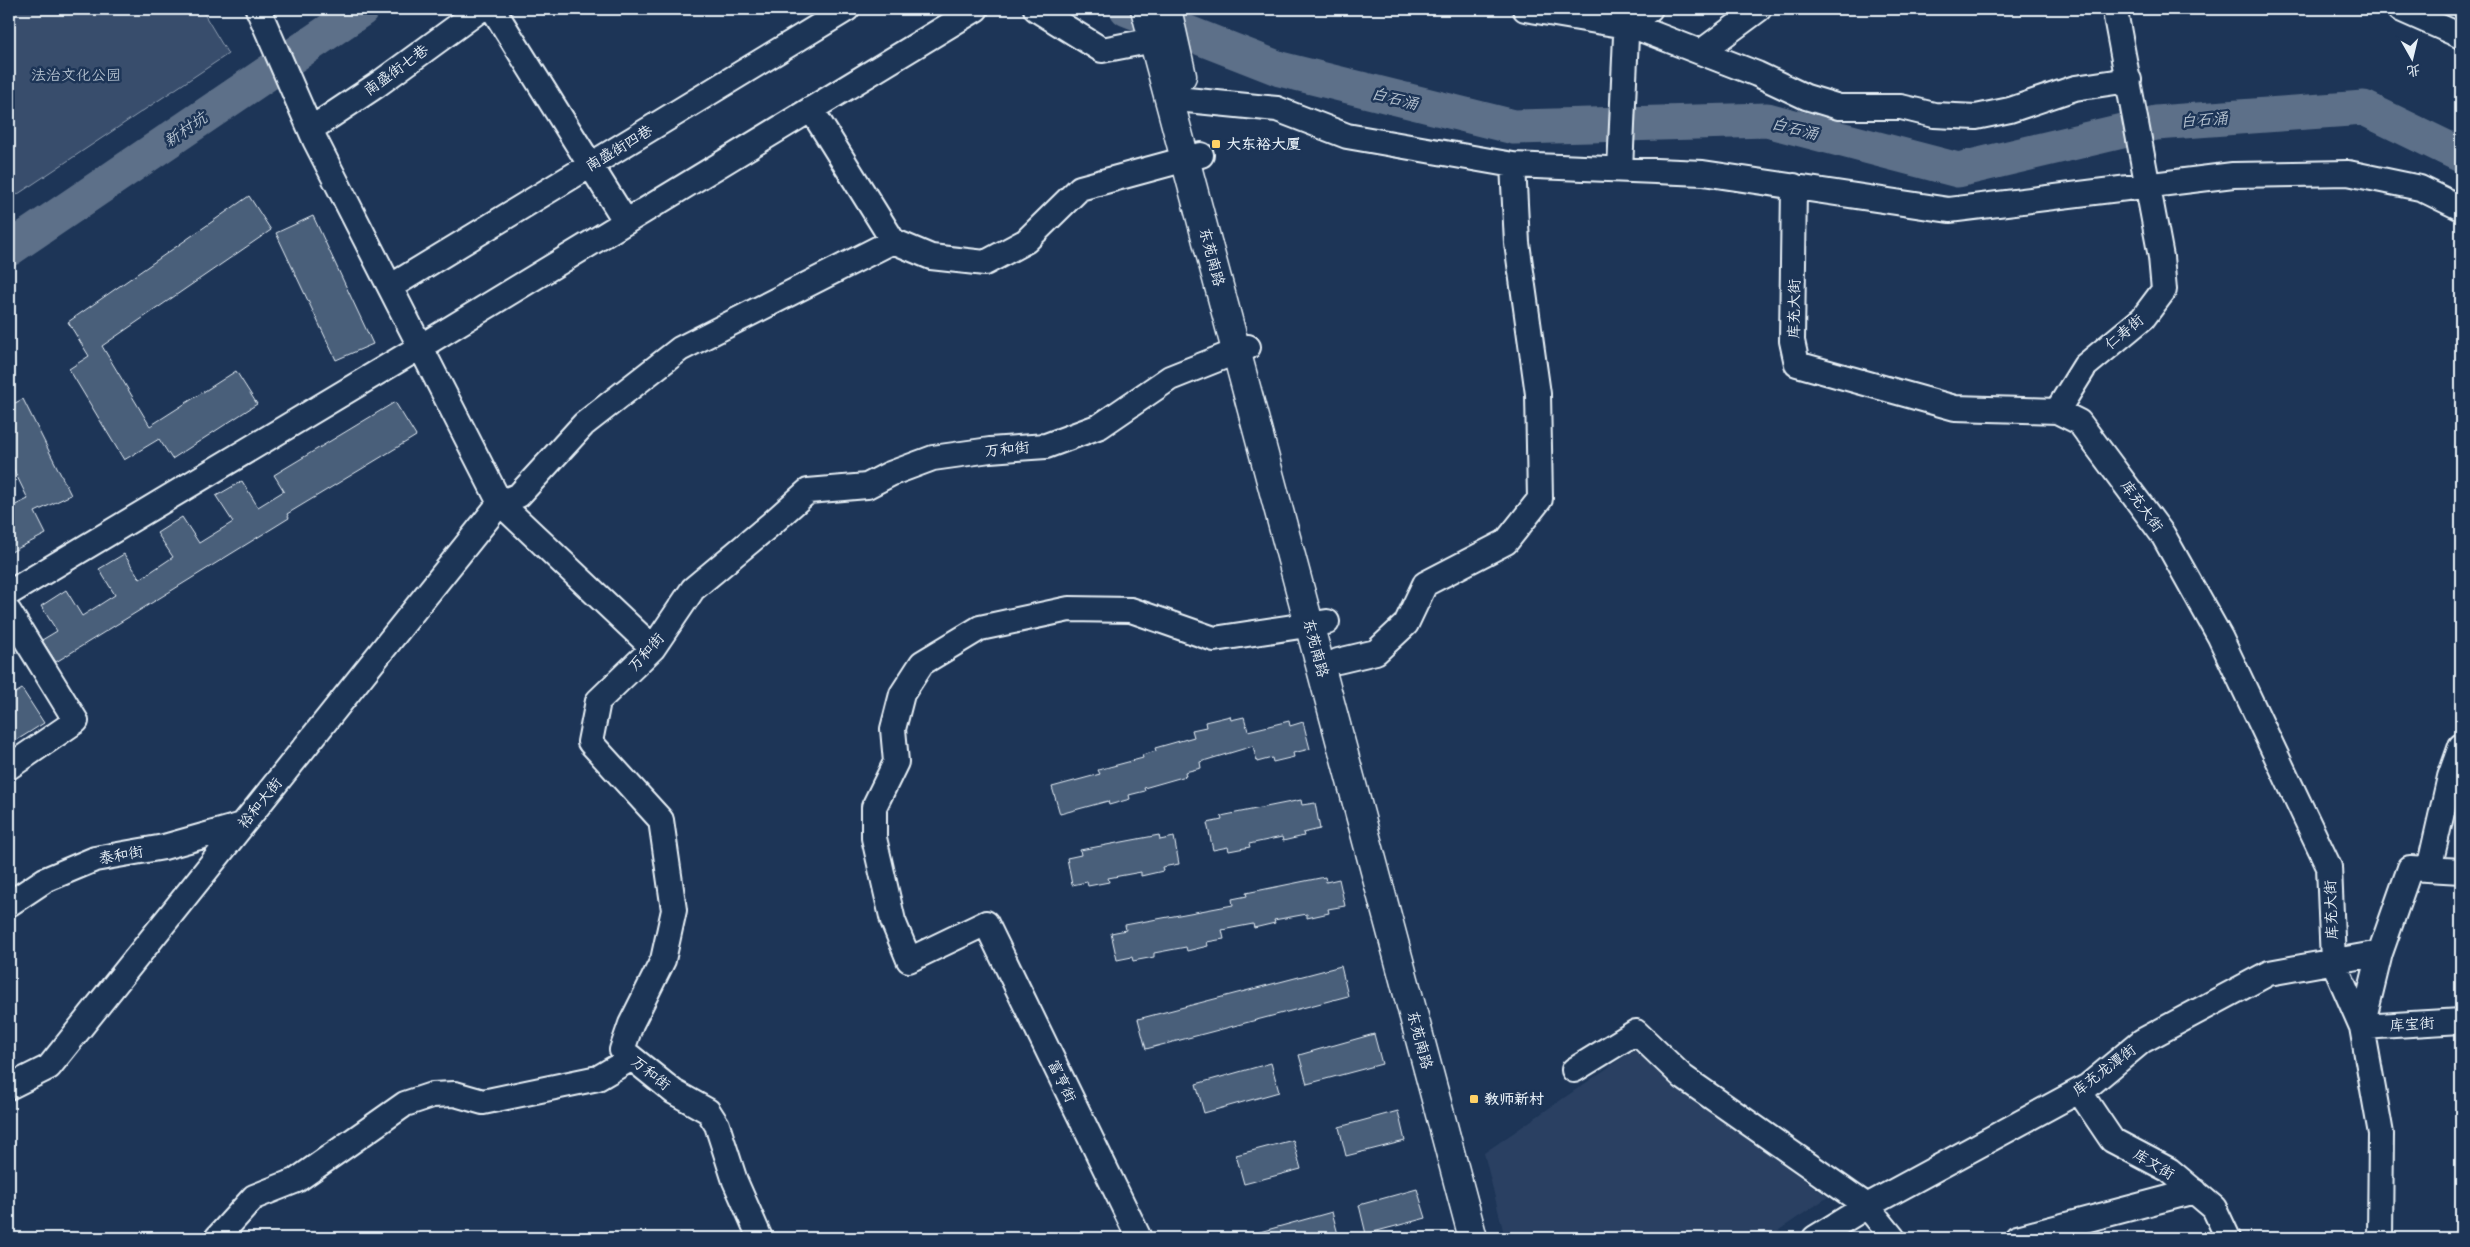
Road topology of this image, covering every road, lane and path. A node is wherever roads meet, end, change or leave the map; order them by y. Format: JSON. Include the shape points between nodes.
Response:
{"nodes":[{"id":1,"x":258,"y":9,"type":"edge"},
{"id":2,"x":481,"y":9,"type":"edge"},
{"id":3,"x":493,"y":9,"type":"edge"},
{"id":4,"x":848,"y":9,"type":"edge"},
{"id":5,"x":976,"y":9,"type":"edge"},
{"id":6,"x":1036,"y":9,"type":"edge"},
{"id":7,"x":1145,"y":9,"type":"edge"},
{"id":8,"x":1167,"y":9,"type":"edge"},
{"id":9,"x":1525,"y":9,"type":"edge"},
{"id":10,"x":1650,"y":9,"type":"edge"},
{"id":11,"x":1759,"y":9,"type":"edge"},
{"id":12,"x":2116,"y":9,"type":"edge"},
{"id":13,"x":2400,"y":9,"type":"edge"},
{"id":14,"x":1625,"y":18,"type":"edge"},
{"id":15,"x":2461,"y":36,"type":"edge"},
{"id":16,"x":1701,"y":52,"type":"junction"},
{"id":17,"x":1164,"y":55,"type":"junction"},
{"id":18,"x":2130,"y":86,"type":"junction"},
{"id":19,"x":1187,"y":100,"type":"junction"},
{"id":20,"x":811,"y":109,"type":"junction"},
{"id":21,"x":306,"y":119,"type":"junction"},
{"id":22,"x":1194,"y":158,"type":"junction"},
{"id":23,"x":1513,"y":164,"type":"junction"},
{"id":24,"x":591,"y":165,"type":"junction"},
{"id":25,"x":1620,"y":169,"type":"junction"},
{"id":26,"x":1794,"y":186,"type":"junction"},
{"id":27,"x":2146,"y":186,"type":"junction"},
{"id":28,"x":2461,"y":208,"type":"edge"},
{"id":29,"x":626,"y":222,"type":"junction"},
{"id":30,"x":894,"y":241,"type":"junction"},
{"id":31,"x":390,"y":287,"type":"junction"},
{"id":32,"x":420,"y":347,"type":"junction"},
{"id":33,"x":1242,"y":349,"type":"junction"},
{"id":34,"x":2057,"y":411,"type":"junction"},
{"id":35,"x":500,"y":503,"type":"junction"},
{"id":36,"x":9,"y":593,"type":"edge"},
{"id":37,"x":9,"y":612,"type":"edge"},
{"id":38,"x":1318,"y":624,"type":"junction"},
{"id":39,"x":653,"y":648,"type":"junction"},
{"id":40,"x":1338,"y":661,"type":"junction"},
{"id":41,"x":2461,"y":746,"type":"edge"},
{"id":42,"x":9,"y":767,"type":"edge"},
{"id":43,"x":242,"y":825,"type":"junction"},
{"id":44,"x":2419,"y":868,"type":"junction"},
{"id":45,"x":2461,"y":871,"type":"edge"},
{"id":46,"x":9,"y":904,"type":"edge"},
{"id":47,"x":2380,"y":953,"type":"junction"},
{"id":48,"x":2333,"y":961,"type":"junction"},
{"id":49,"x":2461,"y":1021,"type":"edge"},
{"id":50,"x":2362,"y":1027,"type":"junction"},
{"id":51,"x":632,"y":1058,"type":"junction"},
{"id":52,"x":1574,"y":1070,"type":"dead end"},
{"id":53,"x":9,"y":1087,"type":"edge"},
{"id":54,"x":2079,"y":1090,"type":"junction"},
{"id":55,"x":2195,"y":1192,"type":"junction"},
{"id":56,"x":1867,"y":1206,"type":"junction"},
{"id":57,"x":217,"y":1238,"type":"edge"},
{"id":58,"x":760,"y":1238,"type":"edge"},
{"id":59,"x":1139,"y":1238,"type":"edge"},
{"id":60,"x":1473,"y":1238,"type":"edge"},
{"id":61,"x":1487,"y":1238,"type":"edge"},
{"id":62,"x":1815,"y":1238,"type":"edge"},
{"id":63,"x":1893,"y":1238,"type":"edge"},
{"id":64,"x":2017,"y":1238,"type":"edge"},
{"id":65,"x":2228,"y":1238,"type":"edge"},
{"id":66,"x":2380,"y":1238,"type":"edge"}],
"edges":[{"from":1,"to":21,"type":"street"},
{"from":2,"to":21,"type":"street","name":"南盛街七巷","via":[[377,85]]},
{"from":3,"to":24,"type":"street"},
{"from":4,"to":24,"type":"street","name":"南盛街四巷"},
{"from":5,"to":20,"type":"street"},
{"from":6,"to":17,"type":"street","via":[[1102,50]]},
{"from":7,"to":17,"type":"street"},
{"from":8,"to":17,"type":"street"},
{"from":9,"to":14,"type":"street"},
{"from":10,"to":14,"type":"street"},
{"from":11,"to":16,"type":"street"},
{"from":12,"to":18,"type":"street","name":"仁寿街"},
{"from":13,"to":15,"type":"street"},
{"from":14,"to":16,"type":"street","via":[[1638,28]]},
{"from":14,"to":25,"type":"street"},
{"from":16,"to":18,"type":"street","via":[[1806,97],[1839,107],[1901,108],[1976,117],[2010,110],[2075,88]]},
{"from":17,"to":19,"type":"street","name":"东苑南路"},
{"from":17,"to":22,"type":"street","name":"东苑南路"},
{"from":18,"to":27,"type":"street","name":"仁寿街"},
{"from":19,"to":22,"type":"street","name":"东苑南路"},
{"from":19,"to":23,"type":"street","via":[[1277,109],[1347,136]]},
{"from":20,"to":29,"type":"street"},
{"from":20,"to":30,"type":"street"},
{"from":21,"to":31,"type":"street"},
{"from":22,"to":30,"type":"street","via":[[1080,188],[1026,241],[985,263],[931,257]]},
{"from":22,"to":33,"type":"street","name":"东苑南路"},
{"from":23,"to":25,"type":"street"},
{"from":23,"to":40,"type":"street","via":[[1517,243],[1538,394],[1540,499],[1506,542],[1425,584],[1406,624],[1376,652]]},
{"from":24,"to":29,"type":"street"},
{"from":24,"to":31,"type":"street","name":"南盛街四巷"},
{"from":25,"to":26,"type":"street","via":[[1703,172]]},
{"from":26,"to":27,"type":"street","via":[[1949,210]]},
{"from":26,"to":34,"type":"street","name":"库充大街","via":[[1792,341],[1797,364],[1955,408]]},
{"from":27,"to":28,"type":"street","via":[[2233,175],[2348,173],[2420,188]]},
{"from":27,"to":34,"type":"street","name":"仁寿街","via":[[2164,290],[2143,318],[2085,366]]},
{"from":29,"to":32,"type":"street"},
{"from":30,"to":35,"type":"street","via":[[680,349],[584,424],[519,495]]},
{"from":31,"to":32,"type":"street"},
{"from":32,"to":35,"type":"street"},
{"from":32,"to":36,"type":"street"},
{"from":33,"to":38,"type":"street","name":"东苑南路"},
{"from":33,"to":39,"type":"street","name":"万和街","via":[[1170,378],[1100,426],[1046,446],[933,458],[867,486],[808,491],[693,589]]},
{"from":34,"to":48,"type":"street","name":"库充大街","via":[[2078,422],[2163,535],[2220,636],[2329,867]]},
{"from":35,"to":39,"type":"street"},
{"from":35,"to":43,"type":"street","name":"裕和大街"},
{"from":37,"to":42,"type":"street","via":[[76,721]]},
{"from":38,"to":40,"type":"street","name":"东苑南路"},
{"from":38,"to":59,"type":"street","name":"富亨街","via":[[1214,639],[1131,610],[1069,609],[980,628],[922,663],[902,694],[893,729],[896,762],[874,808],[874,838],[893,921],[909,960],[986,923]]},
{"from":38,"to":60,"type":"street","name":"东苑南路"},
{"from":39,"to":51,"type":"street","name":"万和街","via":[[598,701],[590,742],[661,820],[674,910],[663,960],[631,1024],[622,1050]]},
{"from":40,"to":61,"type":"street","name":"东苑南路"},
{"from":41,"to":44,"type":"street","name":"库充大街"},
{"from":43,"to":46,"type":"street","name":"泰和街","via":[[164,847],[95,859],[45,880]]},
{"from":43,"to":53,"type":"street","name":"裕和大街","via":[[49,1067]]},
{"from":44,"to":45,"type":"street"},
{"from":44,"to":47,"type":"street","name":"库充大街"},
{"from":47,"to":48,"type":"street","name":"库充龙潭街"},
{"from":47,"to":50,"type":"street","name":"库充大街"},
{"from":48,"to":50,"type":"street","name":"库充大街"},
{"from":48,"to":54,"type":"street","name":"库充龙潭街","via":[[2269,973],[2142,1041]]},
{"from":49,"to":50,"type":"street","name":"库宝街"},
{"from":50,"to":66,"type":"street","name":"库充大街","via":[[2381,1134]]},
{"from":51,"to":57,"type":"street","via":[[598,1078],[483,1102],[455,1094],[432,1095],[405,1104],[298,1180],[254,1197]]},
{"from":51,"to":58,"type":"street","name":"万和街","via":[[674,1092],[708,1111],[717,1124],[735,1181]]},
{"from":52,"to":56,"type":"street","via":[[1636,1032],[1683,1076]]},
{"from":54,"to":55,"type":"street","name":"库文街","via":[[2112,1140],[2169,1170]]},
{"from":54,"to":56,"type":"street","name":"库充龙潭街"},
{"from":55,"to":64,"type":"street"},
{"from":55,"to":65,"type":"street","name":"库文街","via":[[2214,1208]]},
{"from":56,"to":62,"type":"street","name":"库充龙潭街"},
{"from":56,"to":63,"type":"street"}]}
